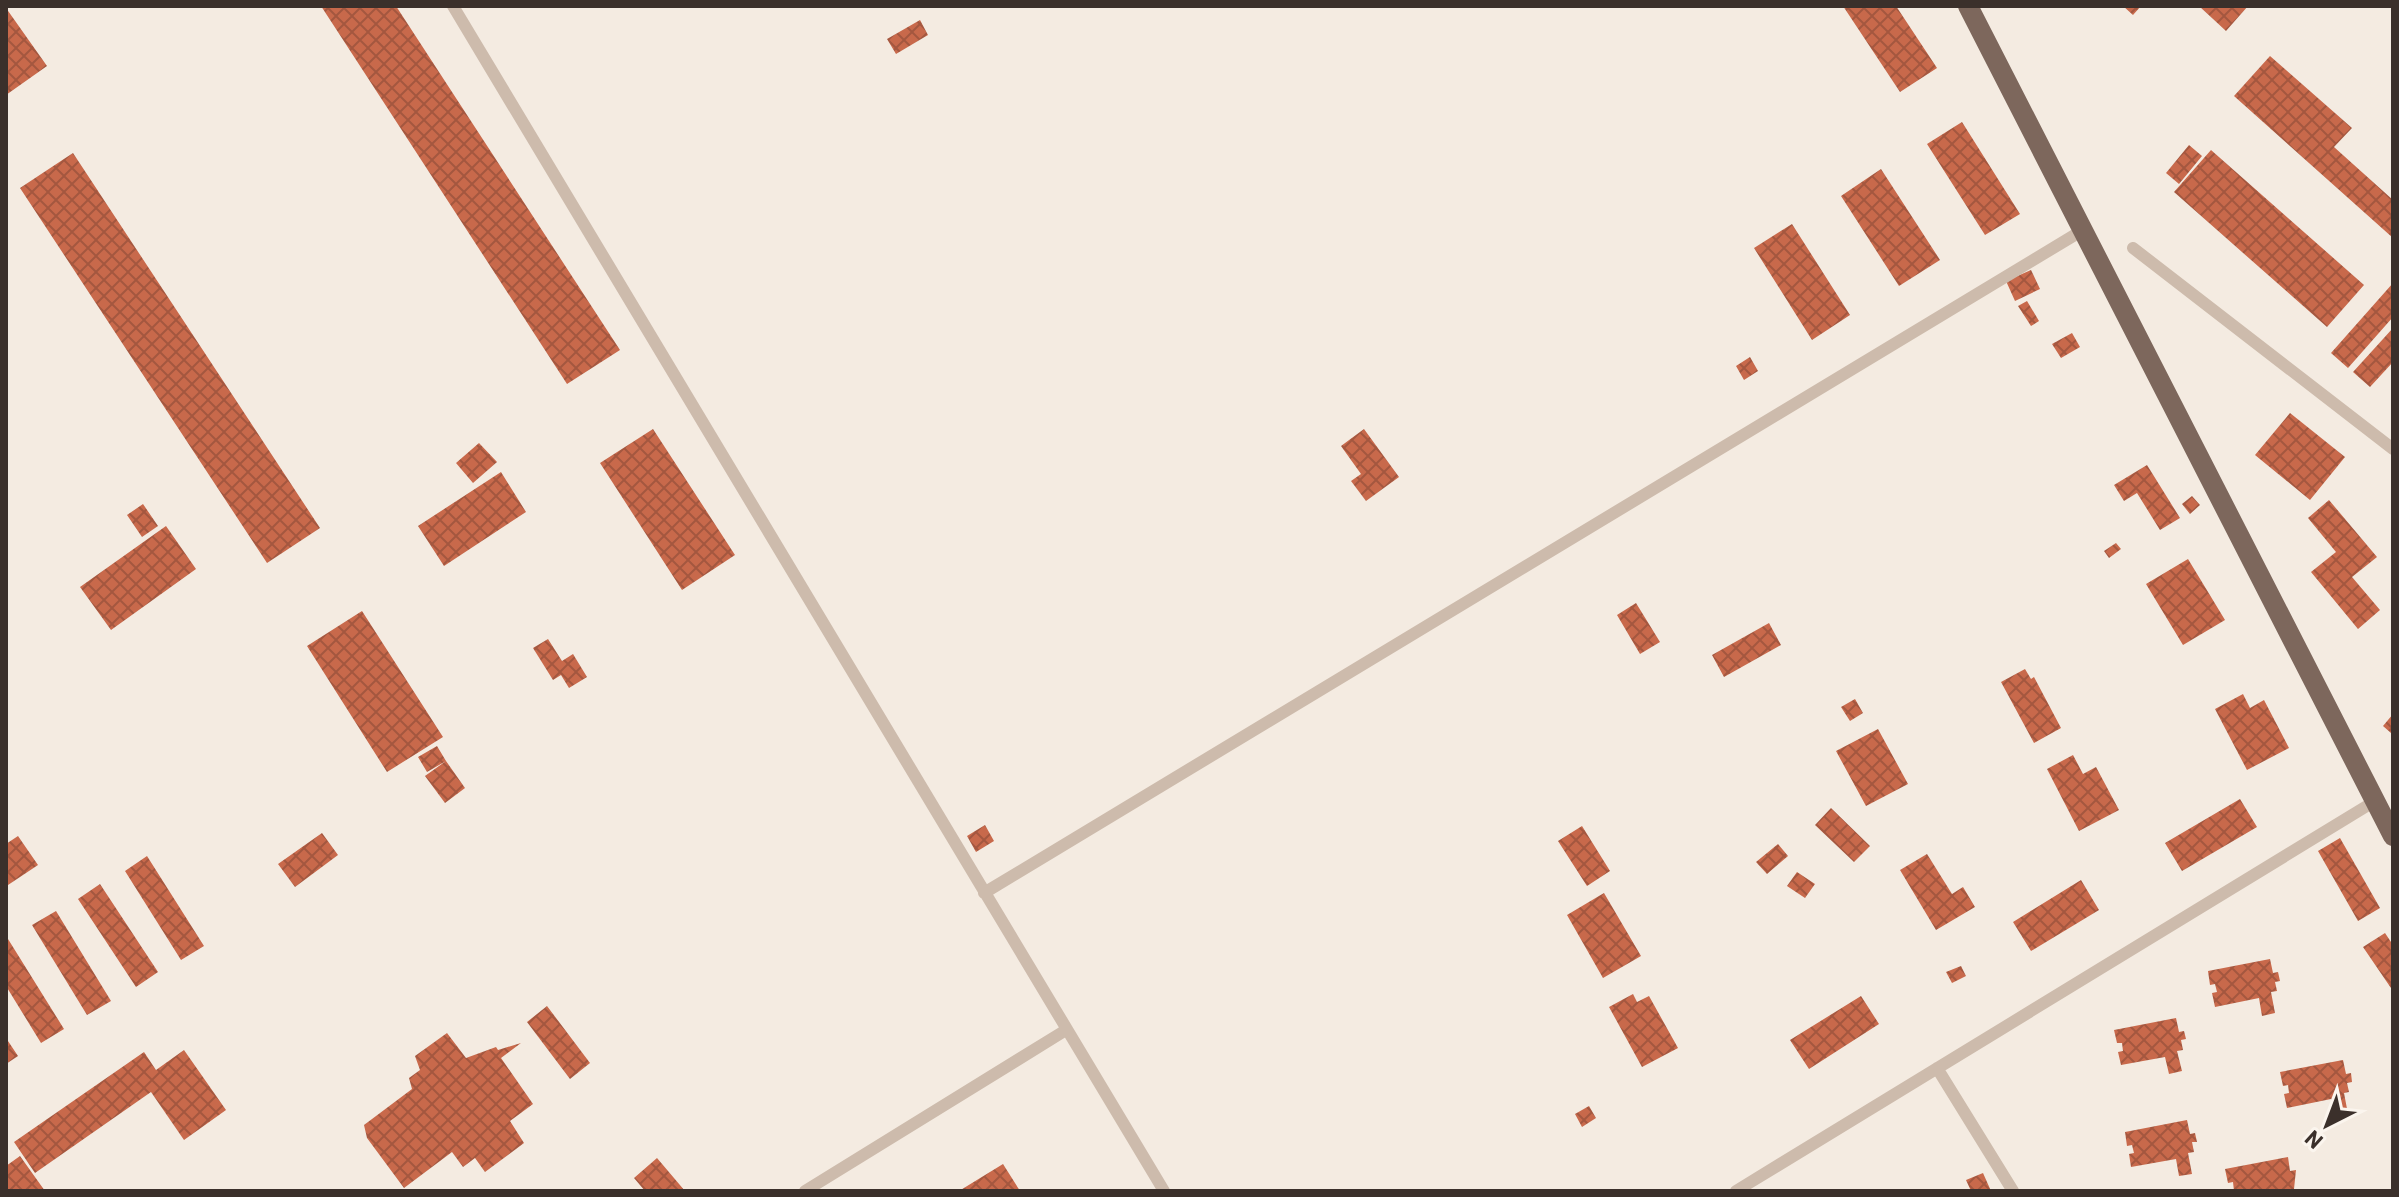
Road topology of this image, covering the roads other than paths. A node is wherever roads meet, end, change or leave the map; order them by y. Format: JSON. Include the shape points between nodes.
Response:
{"nodes":[{"id":1,"x":453,"y":6,"type":"edge"},
{"id":2,"x":1968,"y":6,"type":"edge"},
{"id":3,"x":2083,"y":230,"type":"junction"},
{"id":4,"x":2133,"y":248,"type":"dead end"},
{"id":5,"x":2393,"y":449,"type":"edge"},
{"id":6,"x":2375,"y":801,"type":"junction"},
{"id":7,"x":2393,"y":836,"type":"edge"},
{"id":8,"x":984,"y":893,"type":"junction"},
{"id":9,"x":1066,"y":1030,"type":"junction"},
{"id":10,"x":1937,"y":1068,"type":"junction"},
{"id":11,"x":805,"y":1191,"type":"edge"},
{"id":12,"x":1164,"y":1191,"type":"edge"},
{"id":13,"x":1736,"y":1191,"type":"edge"},
{"id":14,"x":2013,"y":1191,"type":"edge"}],
"edges":[{"from":1,"to":8,"type":"lane"},
{"from":2,"to":3,"type":"main road"},
{"from":3,"to":6,"type":"main road"},
{"from":3,"to":8,"type":"lane"},
{"from":4,"to":5,"type":"lane"},
{"from":6,"to":7,"type":"main road"},
{"from":6,"to":10,"type":"lane"},
{"from":8,"to":9,"type":"lane"},
{"from":9,"to":11,"type":"lane"},
{"from":9,"to":12,"type":"lane"},
{"from":10,"to":13,"type":"lane"},
{"from":10,"to":14,"type":"lane"}]}
